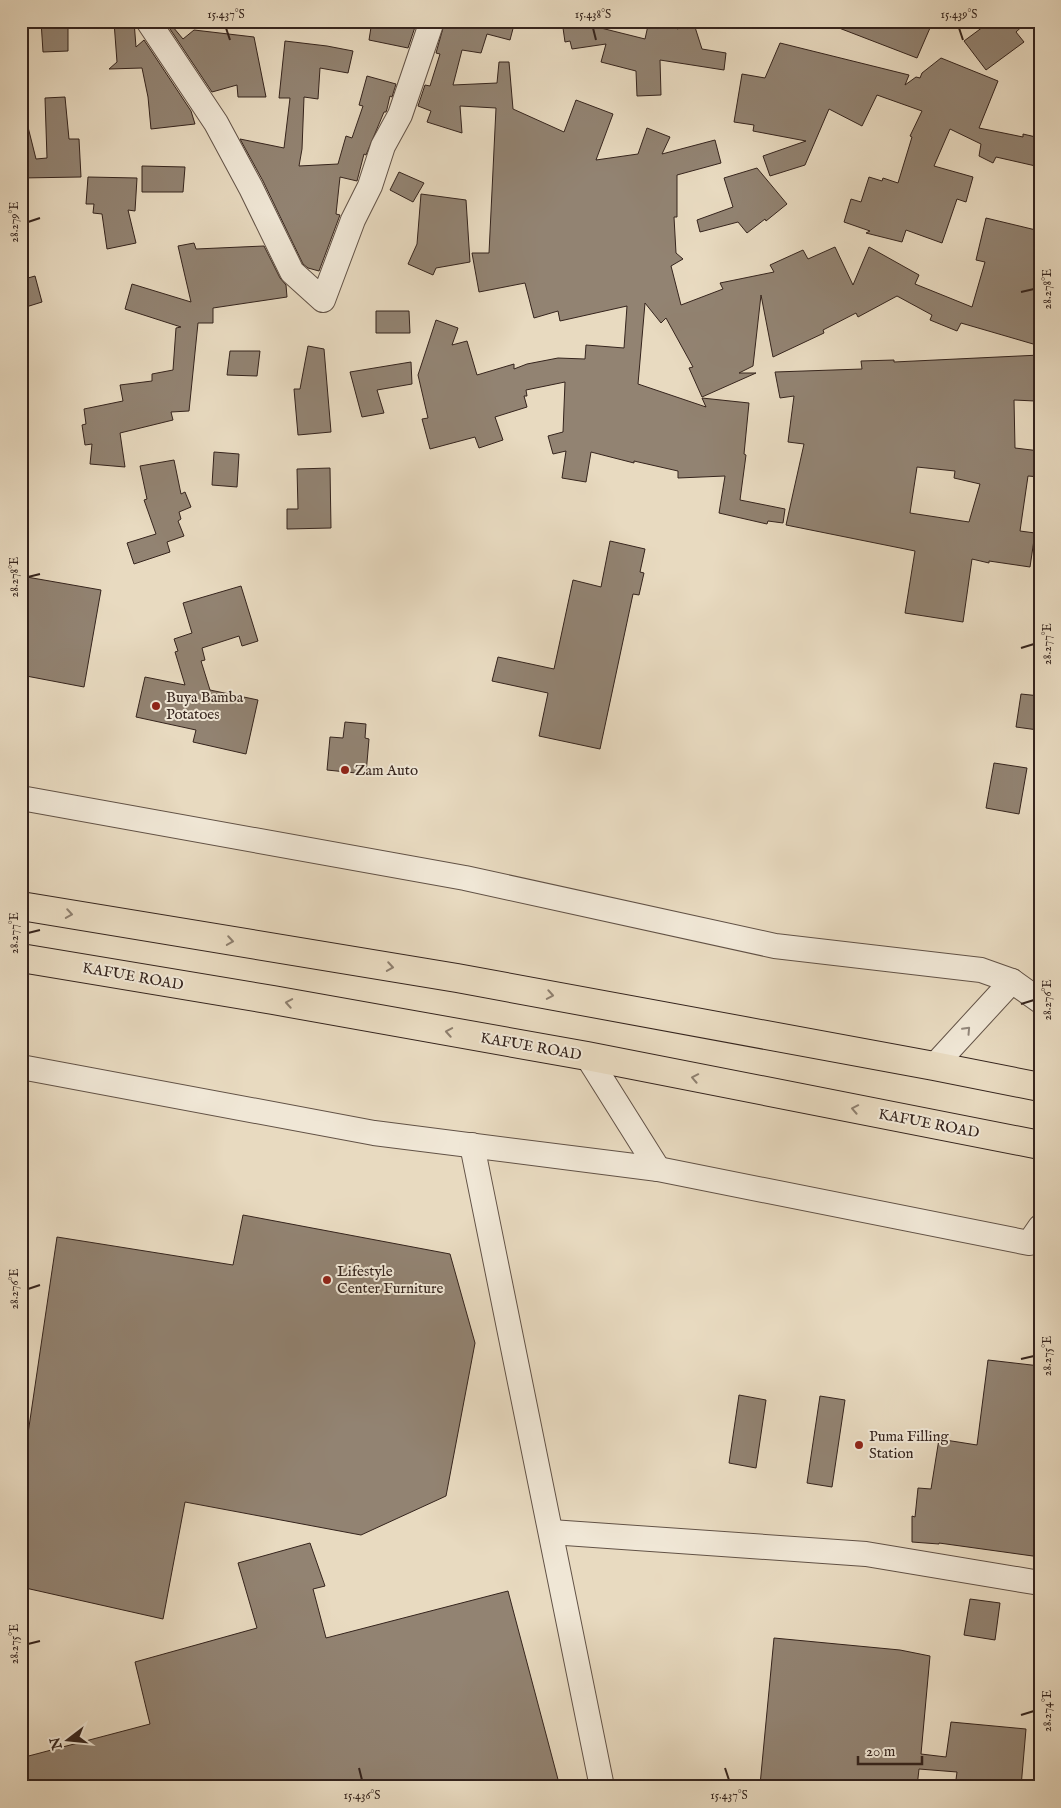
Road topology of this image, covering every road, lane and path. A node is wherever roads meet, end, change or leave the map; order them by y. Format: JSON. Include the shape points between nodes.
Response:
{"nodes":[{"id":1,"x":148,"y":21,"type":"edge"},
{"id":2,"x":432,"y":21,"type":"edge"},
{"id":3,"x":21,"y":798,"type":"edge"},
{"id":4,"x":21,"y":906,"type":"edge"},
{"id":5,"x":21,"y":958,"type":"edge"},
{"id":6,"x":1012,"y":981,"type":"junction"},
{"id":7,"x":1040,"y":1002,"type":"edge"},
{"id":8,"x":587,"y":1056,"type":"junction"},
{"id":9,"x":934,"y":1066,"type":"junction"},
{"id":10,"x":21,"y":1067,"type":"edge"},
{"id":11,"x":1040,"y":1087,"type":"edge"},
{"id":12,"x":472,"y":1145,"type":"junction"},
{"id":13,"x":1040,"y":1145,"type":"edge"},
{"id":14,"x":658,"y":1169,"type":"junction"},
{"id":15,"x":1036,"y":1239,"type":"edge"},
{"id":16,"x":551,"y":1532,"type":"junction"},
{"id":17,"x":1040,"y":1583,"type":"edge"},
{"id":18,"x":602,"y":1787,"type":"edge"}],
"edges":[{"from":1,"to":2,"type":"street","via":[[216,123],[292,272],[323,300],[383,146],[400,115]]},
{"from":3,"to":6,"type":"street","via":[[465,878],[775,946],[981,970]]},
{"from":4,"to":9,"type":"main road","one_way":true,"via":[[456,978]]},
{"from":8,"to":5,"type":"main road","name":"KAFUE ROAD","one_way":true},
{"from":6,"to":7,"type":"street"},
{"from":9,"to":6,"type":"street","one_way":true},
{"from":13,"to":8,"type":"main road","name":"KAFUE ROAD","one_way":true},
{"from":8,"to":14,"type":"street"},
{"from":9,"to":11,"type":"main road"},
{"from":10,"to":12,"type":"street","via":[[374,1134]]},
{"from":12,"to":14,"type":"street"},
{"from":12,"to":16,"type":"street"},
{"from":14,"to":15,"type":"street"},
{"from":16,"to":17,"type":"street","via":[[866,1554]]},
{"from":16,"to":18,"type":"street"}]}
